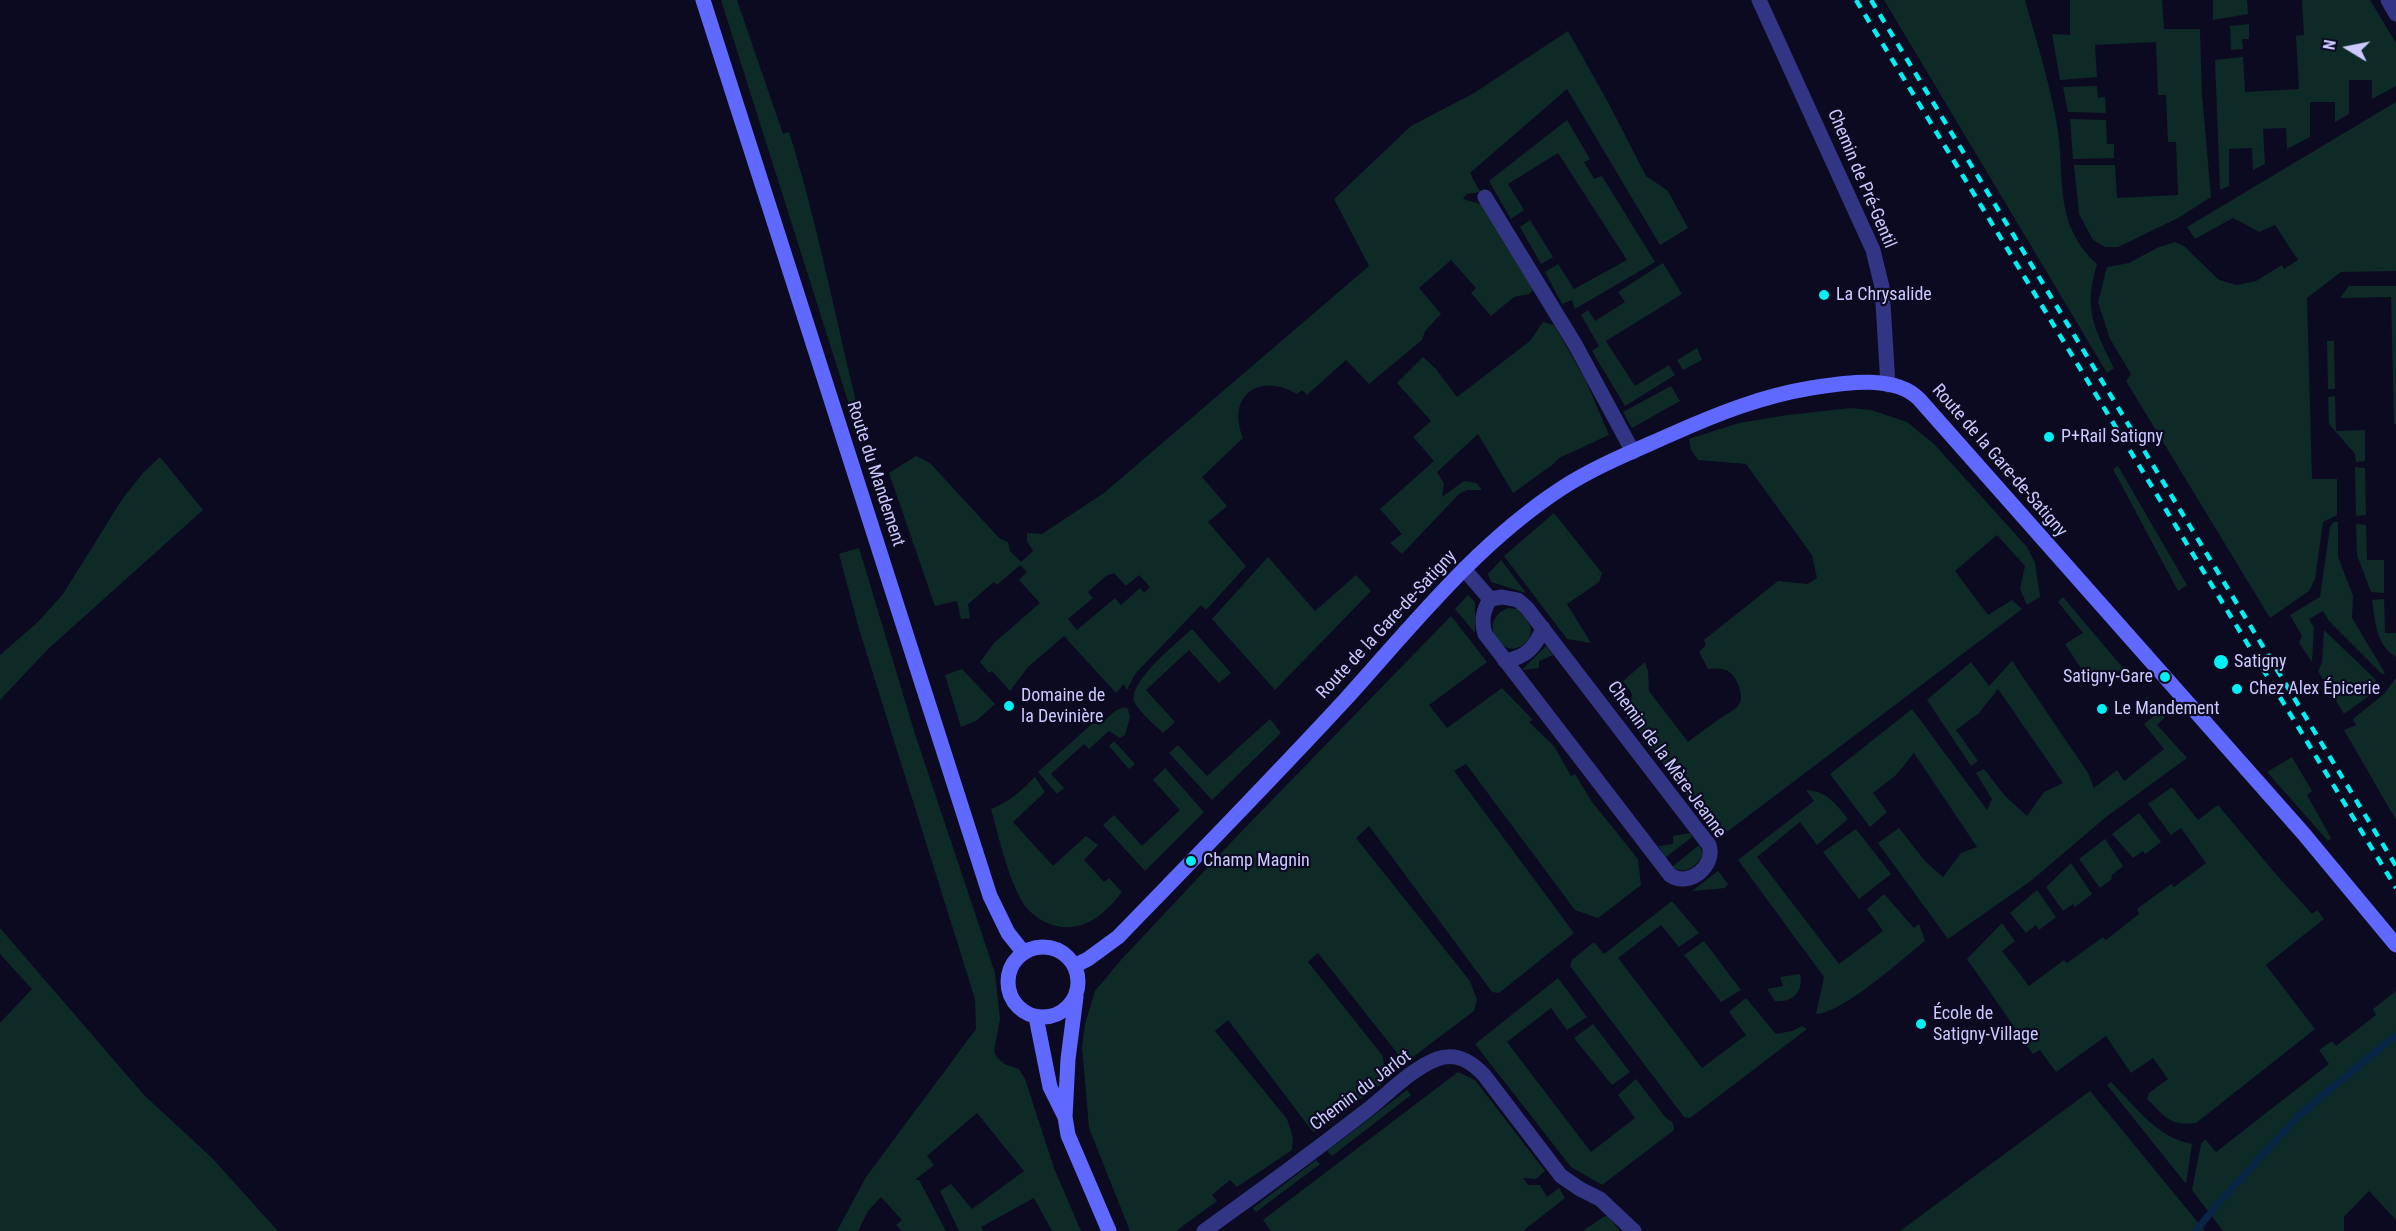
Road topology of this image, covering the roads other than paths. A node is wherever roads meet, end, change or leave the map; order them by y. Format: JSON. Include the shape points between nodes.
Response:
{"nodes":[{"id":1,"x":703,"y":0,"type":"edge"},
{"id":2,"x":1759,"y":0,"type":"edge"},
{"id":3,"x":2388,"y":0,"type":"edge"},
{"id":4,"x":2396,"y":14,"type":"edge"},
{"id":5,"x":1485,"y":197,"type":"dead end"},
{"id":6,"x":1888,"y":385,"type":"junction"},
{"id":7,"x":1633,"y":452,"type":"junction"},
{"id":8,"x":1464,"y":568,"type":"junction"},
{"id":9,"x":1490,"y":599,"type":"junction"},
{"id":10,"x":1543,"y":628,"type":"junction"},
{"id":11,"x":1505,"y":661,"type":"junction"},
{"id":12,"x":2396,"y":945,"type":"edge"},
{"id":13,"x":1024,"y":952,"type":"junction"},
{"id":14,"x":1074,"y":966,"type":"junction"},
{"id":15,"x":1076,"y":994,"type":"junction"},
{"id":16,"x":1036,"y":1017,"type":"junction"},
{"id":17,"x":1065,"y":1116,"type":"junction"},
{"id":18,"x":1109,"y":1231,"type":"edge"},
{"id":19,"x":1204,"y":1231,"type":"edge"},
{"id":20,"x":1634,"y":1231,"type":"edge"}],
"edges":[{"from":1,"to":13,"type":"street","name":"Route du Mandement","via":[[990,896],[1008,933]]},
{"from":2,"to":6,"type":"street","name":"Chemin de Pré-Gentil","via":[[1873,250],[1882,287]]},
{"from":3,"to":4,"type":"street"},
{"from":5,"to":7,"type":"street","via":[[1582,356]]},
{"from":6,"to":7,"type":"street","name":"Route de la Gare-de-Satigny","via":[[1841,384],[1772,396]]},
{"from":6,"to":12,"type":"street","name":"Route de la Gare-de-Satigny","via":[[1908,390],[1919,399]]},
{"from":7,"to":8,"type":"street","name":"Route de la Gare-de-Satigny","via":[[1596,467],[1553,494]]},
{"from":8,"to":9,"type":"street"},
{"from":8,"to":14,"type":"street","name":"Route de la Gare-de-Satigny","via":[[1118,937]]},
{"from":9,"to":10,"type":"street","name":"Chemin de la Mère-Jeanne","via":[[1518,600]]},
{"from":9,"to":11,"type":"street","name":"Chemin de la Mère-Jeanne","via":[[1482,625]]},
{"from":10,"to":11,"type":"street","via":[[1527,654]]},
{"from":10,"to":11,"type":"street","name":"Chemin de la Mère-Jeanne","via":[[1709,845],[1710,860],[1697,874],[1689,879],[1670,875]]},
{"from":13,"to":14,"type":"street","via":[[1052,948]]},
{"from":13,"to":16,"type":"street","via":[[1011,968],[1008,989],[1018,1007]]},
{"from":14,"to":15,"type":"street","via":[[1078,975]]},
{"from":15,"to":16,"type":"street","via":[[1057,1015]]},
{"from":15,"to":17,"type":"street"},
{"from":16,"to":17,"type":"street","via":[[1050,1087]]},
{"from":17,"to":18,"type":"street","via":[[1068,1135]]},
{"from":19,"to":20,"type":"street","name":"Chemin du Jarlot","via":[[1407,1078],[1437,1059],[1458,1056],[1484,1075],[1561,1176],[1600,1198]]}]}
